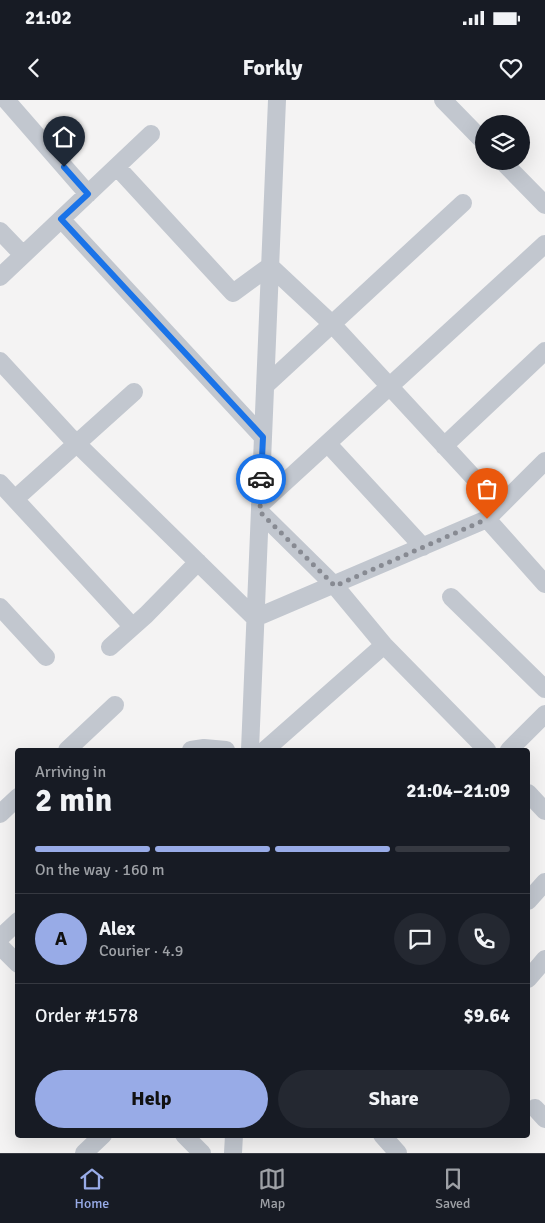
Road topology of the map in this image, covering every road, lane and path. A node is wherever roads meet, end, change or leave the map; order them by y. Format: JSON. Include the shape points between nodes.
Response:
{"nodes":[{"id":1,"x":6,"y":100,"type":"edge"},
{"id":2,"x":277,"y":100,"type":"edge"},
{"id":3,"x":443,"y":100,"type":"edge"},
{"id":4,"x":475,"y":133,"type":"edge"},
{"id":5,"x":152,"y":134,"type":"dead end"},
{"id":6,"x":117,"y":167,"type":"junction"},
{"id":7,"x":511,"y":170,"type":"edge"},
{"id":8,"x":88,"y":194,"type":"junction"},
{"id":9,"x":464,"y":203,"type":"dead end"},
{"id":10,"x":545,"y":205,"type":"edge"},
{"id":11,"x":61,"y":219,"type":"junction"},
{"id":12,"x":0,"y":231,"type":"edge"},
{"id":13,"x":545,"y":244,"type":"edge"},
{"id":14,"x":23,"y":255,"type":"junction"},
{"id":15,"x":270,"y":266,"type":"junction"},
{"id":16,"x":0,"y":277,"type":"edge"},
{"id":17,"x":332,"y":324,"type":"junction"},
{"id":18,"x":545,"y":350,"type":"edge"},
{"id":19,"x":0,"y":361,"type":"edge"},
{"id":20,"x":265,"y":386,"type":"junction"},
{"id":21,"x":390,"y":388,"type":"junction"},
{"id":22,"x":134,"y":392,"type":"dead end"},
{"id":23,"x":263,"y":437,"type":"junction"},
{"id":24,"x":77,"y":443,"type":"junction"},
{"id":25,"x":328,"y":444,"type":"junction"},
{"id":26,"x":444,"y":446,"type":"junction"},
{"id":27,"x":545,"y":461,"type":"edge"},
{"id":28,"x":0,"y":483,"type":"edge"},
{"id":29,"x":15,"y":498,"type":"junction"},
{"id":30,"x":500,"y":506,"type":"junction"},
{"id":31,"x":260,"y":508,"type":"junction"},
{"id":32,"x":487,"y":519,"type":"junction"},
{"id":33,"x":423,"y":547,"type":"junction"},
{"id":34,"x":198,"y":562,"type":"junction"},
{"id":35,"x":545,"y":584,"type":"edge"},
{"id":36,"x":335,"y":586,"type":"junction"},
{"id":37,"x":451,"y":597,"type":"dead end"},
{"id":38,"x":0,"y":607,"type":"edge"},
{"id":39,"x":255,"y":618,"type":"junction"},
{"id":40,"x":132,"y":626,"type":"junction"},
{"id":41,"x":384,"y":645,"type":"junction"},
{"id":42,"x":110,"y":647,"type":"dead end"},
{"id":43,"x":46,"y":657,"type":"dead end"},
{"id":44,"x":545,"y":689,"type":"edge"},
{"id":45,"x":115,"y":704,"type":"dead end"},
{"id":46,"x":545,"y":714,"type":"edge"},
{"id":47,"x":69,"y":748,"type":"edge"},
{"id":48,"x":250,"y":748,"type":"edge"},
{"id":49,"x":266,"y":748,"type":"edge"},
{"id":50,"x":485,"y":748,"type":"edge"},
{"id":51,"x":510,"y":748,"type":"edge"},
{"id":52,"x":530,"y":795,"type":"edge"},
{"id":53,"x":15,"y":800,"type":"edge"},
{"id":54,"x":545,"y":811,"type":"edge"},
{"id":55,"x":0,"y":814,"type":"edge"},
{"id":56,"x":545,"y":882,"type":"edge"},
{"id":57,"x":530,"y":899,"type":"edge"},
{"id":58,"x":15,"y":924,"type":"edge"},
{"id":59,"x":0,"y":938,"type":"edge"},
{"id":60,"x":0,"y":946,"type":"edge"},
{"id":61,"x":15,"y":961,"type":"edge"},
{"id":62,"x":100,"y":1138,"type":"edge"},
{"id":63,"x":187,"y":1138,"type":"edge"},
{"id":64,"x":234,"y":1138,"type":"edge"},
{"id":65,"x":199,"y":1152,"type":"edge"},
{"id":66,"x":84,"y":1153,"type":"edge"},
{"id":67,"x":233,"y":1153,"type":"edge"}],
"edges":[{"from":1,"to":8,"type":"street"},
{"from":2,"to":15,"type":"street"},
{"from":3,"to":4,"type":"street"},
{"from":5,"to":6,"type":"street"},
{"from":6,"to":8,"type":"street"},
{"from":6,"to":15,"type":"street","via":[[233,293]]},
{"from":7,"to":10,"type":"street"},
{"from":8,"to":11,"type":"street"},
{"from":9,"to":17,"type":"street"},
{"from":11,"to":14,"type":"street"},
{"from":11,"to":23,"type":"street"},
{"from":12,"to":14,"type":"street"},
{"from":13,"to":21,"type":"street"},
{"from":14,"to":16,"type":"street"},
{"from":15,"to":17,"type":"street"},
{"from":15,"to":20,"type":"street"},
{"from":17,"to":20,"type":"street"},
{"from":17,"to":21,"type":"street"},
{"from":18,"to":26,"type":"street"},
{"from":19,"to":24,"type":"street"},
{"from":20,"to":23,"type":"street"},
{"from":21,"to":25,"type":"street"},
{"from":21,"to":26,"type":"street"},
{"from":22,"to":24,"type":"street"},
{"from":23,"to":31,"type":"street"},
{"from":24,"to":29,"type":"street"},
{"from":24,"to":34,"type":"street"},
{"from":25,"to":31,"type":"street"},
{"from":25,"to":33,"type":"street"},
{"from":26,"to":30,"type":"street"},
{"from":27,"to":30,"type":"street"},
{"from":28,"to":29,"type":"street"},
{"from":29,"to":40,"type":"street"},
{"from":30,"to":32,"type":"street"},
{"from":31,"to":36,"type":"street"},
{"from":31,"to":39,"type":"street"},
{"from":32,"to":33,"type":"street"},
{"from":32,"to":35,"type":"street"},
{"from":33,"to":36,"type":"street"},
{"from":34,"to":39,"type":"street"},
{"from":34,"to":40,"type":"street"},
{"from":36,"to":39,"type":"street"},
{"from":36,"to":41,"type":"street"},
{"from":37,"to":44,"type":"street"},
{"from":38,"to":43,"type":"street"},
{"from":39,"to":48,"type":"street"},
{"from":40,"to":42,"type":"street"},
{"from":41,"to":49,"type":"street"},
{"from":41,"to":50,"type":"street"},
{"from":45,"to":47,"type":"street"},
{"from":46,"to":51,"type":"street"},
{"from":52,"to":54,"type":"street"},
{"from":53,"to":55,"type":"street"},
{"from":56,"to":57,"type":"street"},
{"from":58,"to":59,"type":"street"},
{"from":60,"to":61,"type":"street"},
{"from":62,"to":66,"type":"street"},
{"from":63,"to":65,"type":"street"},
{"from":64,"to":67,"type":"street"}]}
